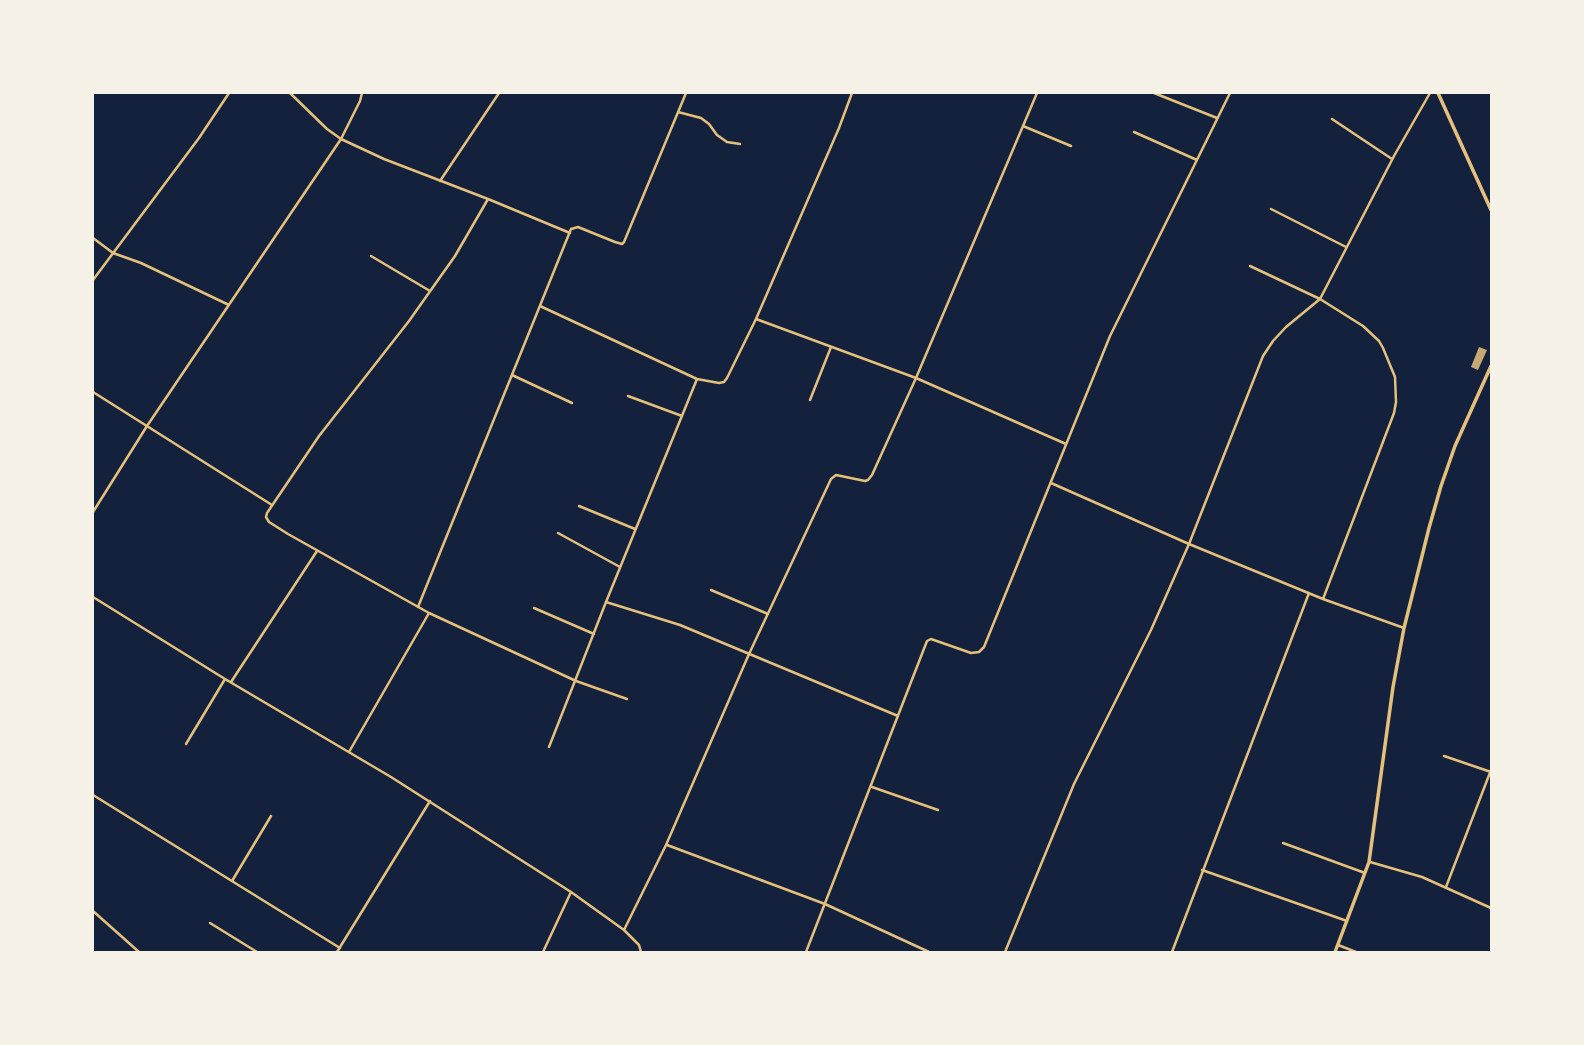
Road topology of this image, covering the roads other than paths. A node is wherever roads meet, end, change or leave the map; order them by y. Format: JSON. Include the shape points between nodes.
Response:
{"nodes":[{"id":1,"x":229,"y":93,"type":"edge"},
{"id":2,"x":290,"y":93,"type":"edge"},
{"id":3,"x":362,"y":93,"type":"edge"},
{"id":4,"x":499,"y":93,"type":"edge"},
{"id":5,"x":686,"y":93,"type":"edge"},
{"id":6,"x":852,"y":93,"type":"edge"},
{"id":7,"x":1037,"y":93,"type":"edge"},
{"id":8,"x":1154,"y":93,"type":"edge"},
{"id":9,"x":1230,"y":93,"type":"edge"},
{"id":10,"x":1430,"y":93,"type":"edge"},
{"id":11,"x":1438,"y":93,"type":"edge"},
{"id":12,"x":678,"y":112,"type":"junction"},
{"id":13,"x":1217,"y":118,"type":"junction"},
{"id":14,"x":1332,"y":119,"type":"dead end"},
{"id":15,"x":1023,"y":126,"type":"junction"},
{"id":16,"x":1134,"y":132,"type":"dead end"},
{"id":17,"x":341,"y":139,"type":"junction"},
{"id":18,"x":740,"y":144,"type":"dead end"},
{"id":19,"x":1071,"y":146,"type":"dead end"},
{"id":20,"x":1392,"y":159,"type":"junction"},
{"id":21,"x":1197,"y":160,"type":"junction"},
{"id":22,"x":440,"y":181,"type":"junction"},
{"id":23,"x":488,"y":199,"type":"junction"},
{"id":24,"x":1271,"y":209,"type":"dead end"},
{"id":25,"x":1491,"y":210,"type":"edge"},
{"id":26,"x":570,"y":233,"type":"junction"},
{"id":27,"x":93,"y":238,"type":"edge"},
{"id":28,"x":1346,"y":247,"type":"junction"},
{"id":29,"x":113,"y":253,"type":"junction"},
{"id":30,"x":371,"y":256,"type":"dead end"},
{"id":31,"x":1251,"y":266,"type":"dead end"},
{"id":32,"x":93,"y":280,"type":"edge"},
{"id":33,"x":430,"y":291,"type":"junction"},
{"id":34,"x":1320,"y":299,"type":"junction"},
{"id":35,"x":229,"y":305,"type":"junction"},
{"id":36,"x":540,"y":306,"type":"junction"},
{"id":37,"x":755,"y":319,"type":"junction"},
{"id":38,"x":831,"y":347,"type":"junction"},
{"id":39,"x":1491,"y":366,"type":"edge"},
{"id":40,"x":512,"y":375,"type":"junction"},
{"id":41,"x":916,"y":378,"type":"junction"},
{"id":42,"x":697,"y":379,"type":"junction"},
{"id":43,"x":93,"y":392,"type":"edge"},
{"id":44,"x":628,"y":396,"type":"dead end"},
{"id":45,"x":810,"y":400,"type":"dead end"},
{"id":46,"x":572,"y":403,"type":"dead end"},
{"id":47,"x":682,"y":416,"type":"junction"},
{"id":48,"x":147,"y":426,"type":"junction"},
{"id":49,"x":1066,"y":444,"type":"junction"},
{"id":50,"x":1051,"y":484,"type":"junction"},
{"id":51,"x":272,"y":505,"type":"junction"},
{"id":52,"x":579,"y":506,"type":"dead end"},
{"id":53,"x":93,"y":512,"type":"edge"},
{"id":54,"x":635,"y":529,"type":"junction"},
{"id":55,"x":558,"y":533,"type":"dead end"},
{"id":56,"x":1189,"y":544,"type":"junction"},
{"id":57,"x":317,"y":550,"type":"junction"},
{"id":58,"x":620,"y":567,"type":"junction"},
{"id":59,"x":711,"y":590,"type":"dead end"},
{"id":60,"x":1309,"y":593,"type":"junction"},
{"id":61,"x":93,"y":597,"type":"edge"},
{"id":62,"x":1323,"y":599,"type":"junction"},
{"id":63,"x":606,"y":602,"type":"junction"},
{"id":64,"x":418,"y":607,"type":"junction"},
{"id":65,"x":534,"y":608,"type":"dead end"},
{"id":66,"x":429,"y":613,"type":"junction"},
{"id":67,"x":768,"y":614,"type":"junction"},
{"id":68,"x":1404,"y":628,"type":"junction"},
{"id":69,"x":594,"y":634,"type":"junction"},
{"id":70,"x":749,"y":654,"type":"junction"},
{"id":71,"x":225,"y":679,"type":"junction"},
{"id":72,"x":576,"y":681,"type":"junction"},
{"id":73,"x":231,"y":682,"type":"junction"},
{"id":74,"x":627,"y":699,"type":"dead end"},
{"id":75,"x":898,"y":716,"type":"junction"},
{"id":76,"x":186,"y":744,"type":"dead end"},
{"id":77,"x":549,"y":747,"type":"dead end"},
{"id":78,"x":349,"y":752,"type":"junction"},
{"id":79,"x":1444,"y":756,"type":"dead end"},
{"id":80,"x":1491,"y":771,"type":"edge"},
{"id":81,"x":871,"y":787,"type":"junction"},
{"id":82,"x":93,"y":795,"type":"edge"},
{"id":83,"x":430,"y":801,"type":"junction"},
{"id":84,"x":938,"y":810,"type":"dead end"},
{"id":85,"x":271,"y":816,"type":"dead end"},
{"id":86,"x":1283,"y":843,"type":"dead end"},
{"id":87,"x":666,"y":845,"type":"junction"},
{"id":88,"x":1369,"y":862,"type":"junction"},
{"id":89,"x":1202,"y":870,"type":"junction"},
{"id":90,"x":1366,"y":873,"type":"junction"},
{"id":91,"x":232,"y":881,"type":"junction"},
{"id":92,"x":1446,"y":887,"type":"junction"},
{"id":93,"x":571,"y":892,"type":"junction"},
{"id":94,"x":825,"y":904,"type":"junction"},
{"id":95,"x":1491,"y":908,"type":"edge"},
{"id":96,"x":93,"y":911,"type":"edge"},
{"id":97,"x":1347,"y":921,"type":"junction"},
{"id":98,"x":211,"y":923,"type":"dead end"},
{"id":99,"x":624,"y":930,"type":"junction"},
{"id":100,"x":1338,"y":945,"type":"junction"},
{"id":101,"x":338,"y":950,"type":"edge"},
{"id":102,"x":139,"y":952,"type":"edge"},
{"id":103,"x":257,"y":952,"type":"edge"},
{"id":104,"x":543,"y":952,"type":"edge"},
{"id":105,"x":641,"y":952,"type":"edge"},
{"id":106,"x":806,"y":952,"type":"edge"},
{"id":107,"x":929,"y":952,"type":"edge"},
{"id":108,"x":1005,"y":952,"type":"edge"},
{"id":109,"x":1171,"y":952,"type":"edge"},
{"id":110,"x":1335,"y":952,"type":"edge"},
{"id":111,"x":1356,"y":952,"type":"edge"}],
"edges":[{"from":1,"to":29,"type":"street"},
{"from":2,"to":17,"type":"street"},
{"from":3,"to":17,"type":"street"},
{"from":4,"to":22,"type":"street"},
{"from":5,"to":12,"type":"street"},
{"from":6,"to":37,"type":"street"},
{"from":7,"to":15,"type":"street"},
{"from":8,"to":13,"type":"street"},
{"from":9,"to":13,"type":"street"},
{"from":10,"to":20,"type":"street"},
{"from":11,"to":25,"type":"main road"},
{"from":12,"to":18,"type":"street","via":[[701,118],[727,142]]},
{"from":12,"to":26,"type":"street","via":[[624,242],[581,228],[574,227]]},
{"from":13,"to":21,"type":"street"},
{"from":14,"to":20,"type":"street"},
{"from":15,"to":19,"type":"street"},
{"from":15,"to":41,"type":"street"},
{"from":16,"to":21,"type":"street"},
{"from":17,"to":22,"type":"street"},
{"from":17,"to":35,"type":"street"},
{"from":20,"to":28,"type":"street"},
{"from":21,"to":49,"type":"street","via":[[1110,337]]},
{"from":22,"to":23,"type":"street"},
{"from":23,"to":26,"type":"street"},
{"from":23,"to":33,"type":"street"},
{"from":24,"to":28,"type":"street"},
{"from":26,"to":36,"type":"street"},
{"from":27,"to":29,"type":"street"},
{"from":28,"to":34,"type":"street"},
{"from":29,"to":32,"type":"street"},
{"from":29,"to":35,"type":"street"},
{"from":30,"to":33,"type":"street"},
{"from":31,"to":34,"type":"street"},
{"from":33,"to":51,"type":"street"},
{"from":34,"to":56,"type":"street","via":[[1293,320],[1263,356]]},
{"from":34,"to":62,"type":"street","via":[[1379,341],[1397,389],[1394,413]]},
{"from":35,"to":48,"type":"street"},
{"from":36,"to":40,"type":"street"},
{"from":36,"to":42,"type":"street"},
{"from":37,"to":38,"type":"street"},
{"from":37,"to":42,"type":"street","via":[[724,382]]},
{"from":38,"to":41,"type":"street"},
{"from":38,"to":45,"type":"street"},
{"from":39,"to":68,"type":"main road","via":[[1448,466]]},
{"from":40,"to":46,"type":"street"},
{"from":40,"to":64,"type":"street"},
{"from":41,"to":49,"type":"street"},
{"from":41,"to":67,"type":"street","via":[[870,478],[862,481],[836,475],[831,479]]},
{"from":42,"to":47,"type":"street"},
{"from":43,"to":48,"type":"street"},
{"from":44,"to":47,"type":"street"},
{"from":47,"to":54,"type":"street"},
{"from":48,"to":51,"type":"street"},
{"from":48,"to":53,"type":"street"},
{"from":49,"to":50,"type":"street"},
{"from":50,"to":56,"type":"street"},
{"from":50,"to":75,"type":"street","via":[[984,648],[971,653],[928,640]]},
{"from":51,"to":57,"type":"street","via":[[268,520]]},
{"from":52,"to":54,"type":"street"},
{"from":54,"to":58,"type":"street"},
{"from":55,"to":58,"type":"street"},
{"from":56,"to":60,"type":"street"},
{"from":56,"to":108,"type":"street","via":[[1074,784]]},
{"from":57,"to":64,"type":"street"},
{"from":57,"to":73,"type":"street"},
{"from":58,"to":63,"type":"street"},
{"from":59,"to":67,"type":"street"},
{"from":60,"to":62,"type":"street"},
{"from":60,"to":89,"type":"street"},
{"from":61,"to":71,"type":"street"},
{"from":62,"to":68,"type":"street"},
{"from":63,"to":69,"type":"street"},
{"from":63,"to":70,"type":"street","via":[[680,625]]},
{"from":64,"to":66,"type":"street"},
{"from":65,"to":69,"type":"street"},
{"from":66,"to":72,"type":"street"},
{"from":66,"to":78,"type":"street"},
{"from":67,"to":70,"type":"street"},
{"from":68,"to":88,"type":"main road"},
{"from":69,"to":72,"type":"street"},
{"from":70,"to":75,"type":"street"},
{"from":70,"to":87,"type":"street"},
{"from":71,"to":73,"type":"street"},
{"from":71,"to":76,"type":"street"},
{"from":72,"to":74,"type":"street"},
{"from":72,"to":77,"type":"street"},
{"from":73,"to":78,"type":"street"},
{"from":75,"to":81,"type":"street"},
{"from":78,"to":83,"type":"street"},
{"from":79,"to":80,"type":"street"},
{"from":80,"to":92,"type":"street"},
{"from":81,"to":84,"type":"street"},
{"from":81,"to":94,"type":"street"},
{"from":82,"to":91,"type":"street"},
{"from":83,"to":93,"type":"street"},
{"from":83,"to":101,"type":"street"},
{"from":85,"to":91,"type":"street"},
{"from":86,"to":90,"type":"street"},
{"from":87,"to":94,"type":"street"},
{"from":87,"to":99,"type":"street"},
{"from":88,"to":90,"type":"main road"},
{"from":88,"to":92,"type":"street"},
{"from":89,"to":97,"type":"street"},
{"from":89,"to":109,"type":"street"},
{"from":90,"to":97,"type":"main road"},
{"from":91,"to":101,"type":"street"},
{"from":92,"to":95,"type":"street"},
{"from":93,"to":99,"type":"street"},
{"from":93,"to":104,"type":"street"},
{"from":94,"to":106,"type":"street"},
{"from":94,"to":107,"type":"street"},
{"from":96,"to":102,"type":"street"},
{"from":97,"to":100,"type":"main road"},
{"from":98,"to":103,"type":"street"},
{"from":99,"to":105,"type":"street"},
{"from":100,"to":110,"type":"main road"},
{"from":100,"to":111,"type":"street"}]}
